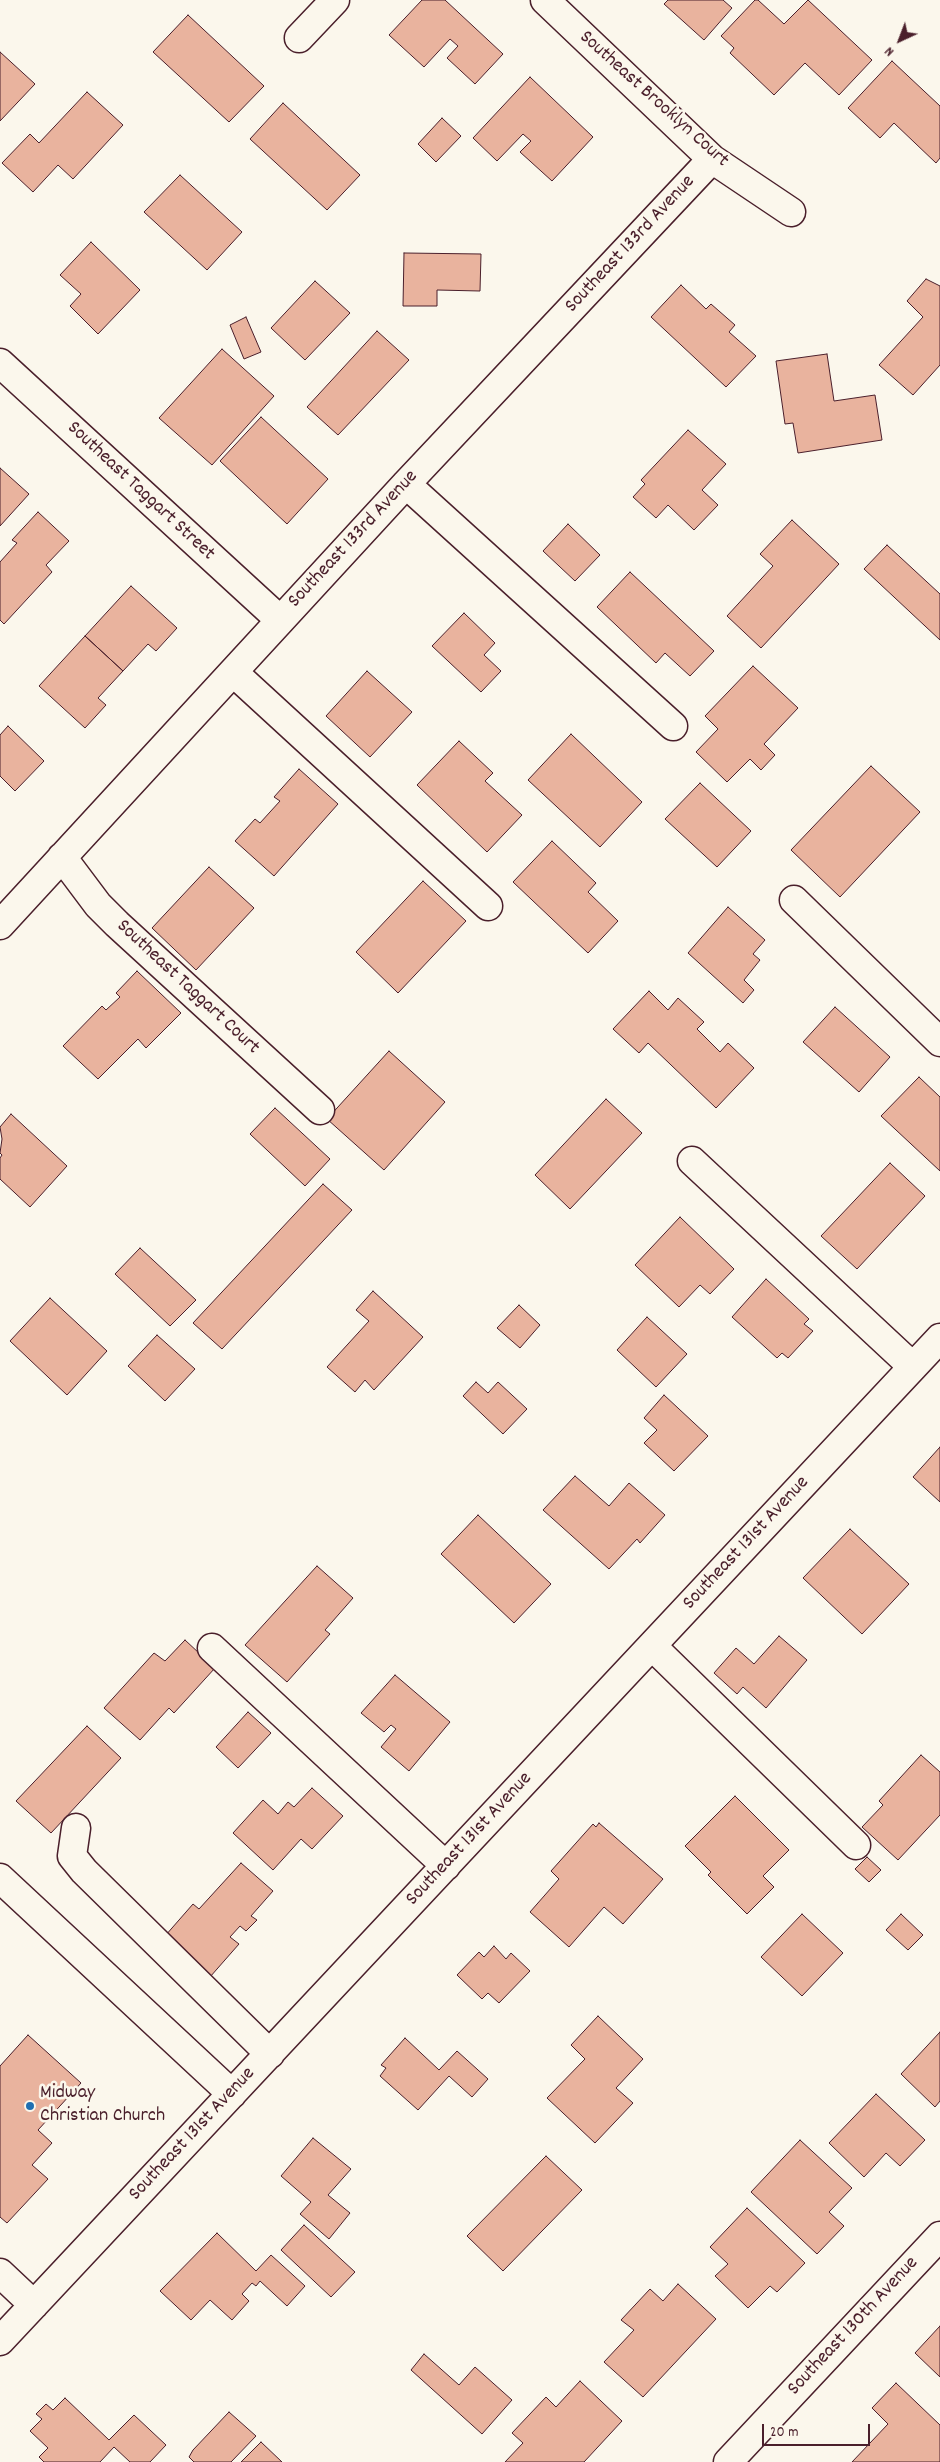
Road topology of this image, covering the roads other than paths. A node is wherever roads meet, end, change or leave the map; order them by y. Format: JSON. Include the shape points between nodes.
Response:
{"nodes":[{"id":1,"x":335,"y":0,"type":"edge"},
{"id":2,"x":545,"y":0,"type":"edge"},
{"id":3,"x":299,"y":38,"type":"dead end"},
{"id":4,"x":712,"y":159,"type":"junction"},
{"id":5,"x":791,"y":212,"type":"dead end"},
{"id":6,"x":0,"y":363,"type":"edge"},
{"id":7,"x":406,"y":484,"type":"junction"},
{"id":8,"x":280,"y":620,"type":"junction"},
{"id":9,"x":234,"y":672,"type":"junction"},
{"id":10,"x":673,"y":726,"type":"dead end"},
{"id":11,"x":62,"y":857,"type":"junction"},
{"id":12,"x":794,"y":900,"type":"dead end"},
{"id":13,"x":488,"y":906,"type":"dead end"},
{"id":14,"x":0,"y":925,"type":"edge"},
{"id":15,"x":940,"y":1042,"type":"edge"},
{"id":16,"x":320,"y":1110,"type":"dead end"},
{"id":17,"x":692,"y":1161,"type":"dead end"},
{"id":18,"x":940,"y":1338,"type":"edge"},
{"id":19,"x":913,"y":1366,"type":"junction"},
{"id":20,"x":652,"y":1646,"type":"junction"},
{"id":21,"x":212,"y":1648,"type":"dead end"},
{"id":22,"x":76,"y":1828,"type":"dead end"},
{"id":23,"x":856,"y":1845,"type":"dead end"},
{"id":24,"x":446,"y":1866,"type":"junction"},
{"id":25,"x":1,"y":1881,"type":"edge"},
{"id":26,"x":270,"y":2054,"type":"junction"},
{"id":27,"x":232,"y":2094,"type":"junction"},
{"id":28,"x":940,"y":2236,"type":"edge"},
{"id":29,"x":0,"y":2273,"type":"edge"},
{"id":30,"x":34,"y":2305,"type":"junction"},
{"id":31,"x":0,"y":2341,"type":"edge"},
{"id":32,"x":728,"y":2462,"type":"edge"}],
"edges":[{"from":1,"to":3,"type":"street"},
{"from":2,"to":4,"type":"street","name":"Southeast Brooklyn Court"},
{"from":4,"to":5,"type":"street","name":"Southeast Brooklyn Court"},
{"from":4,"to":7,"type":"street","name":"Southeast 133rd Avenue"},
{"from":6,"to":8,"type":"street","name":"Southeast Taggart Street"},
{"from":7,"to":8,"type":"street","name":"Southeast 133rd Avenue"},
{"from":7,"to":10,"type":"street"},
{"from":8,"to":9,"type":"street","name":"Southeast 133rd Avenue"},
{"from":9,"to":11,"type":"street","name":"Southeast 133rd Avenue"},
{"from":9,"to":13,"type":"street"},
{"from":11,"to":14,"type":"street","name":"Southeast 133rd Avenue"},
{"from":11,"to":16,"type":"street","name":"Southeast Taggart Court","via":[[98,905],[117,924]]},
{"from":12,"to":15,"type":"street"},
{"from":17,"to":19,"type":"street"},
{"from":18,"to":19,"type":"street","name":"Southeast 131st Avenue"},
{"from":19,"to":20,"type":"street","name":"Southeast 131st Avenue"},
{"from":20,"to":23,"type":"street"},
{"from":20,"to":24,"type":"street","name":"Southeast 131st Avenue"},
{"from":21,"to":24,"type":"street"},
{"from":22,"to":26,"type":"street","via":[[72,1856],[84,1871]]},
{"from":24,"to":26,"type":"street","name":"Southeast 131st Avenue"},
{"from":25,"to":27,"type":"street"},
{"from":26,"to":27,"type":"street","name":"Southeast 131st Avenue"},
{"from":27,"to":30,"type":"street","name":"Southeast 131st Avenue"},
{"from":28,"to":32,"type":"street","name":"Southeast 130th Avenue"},
{"from":29,"to":30,"type":"street"},
{"from":30,"to":31,"type":"street","name":"Southeast 131st Avenue"}]}
